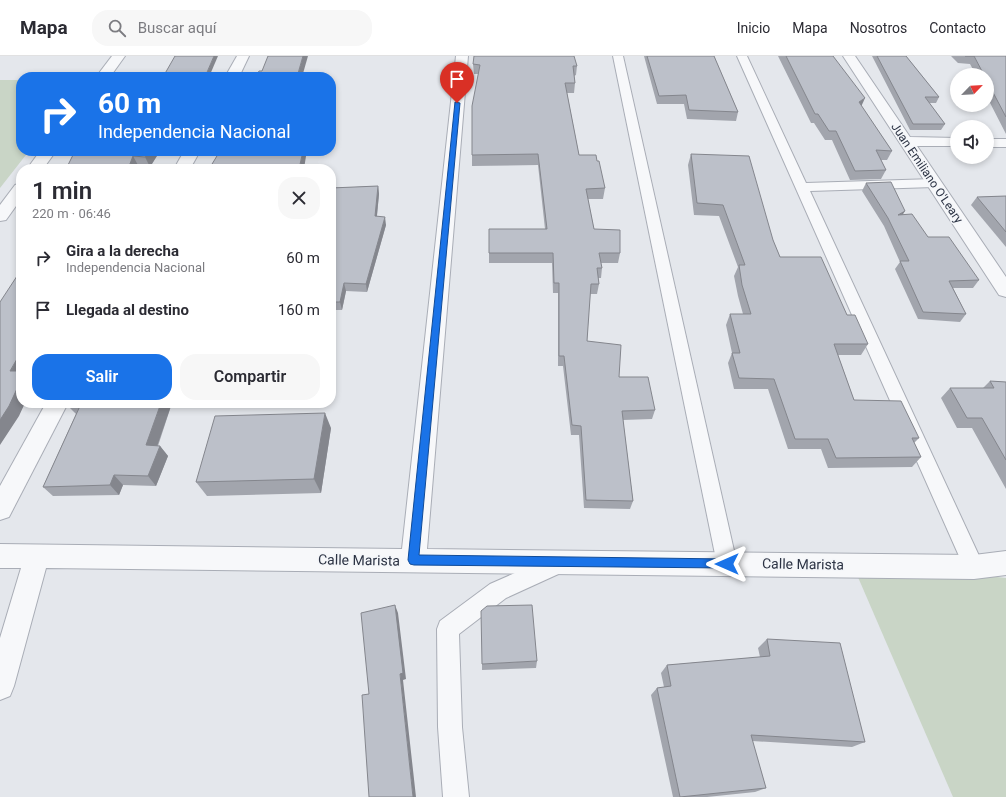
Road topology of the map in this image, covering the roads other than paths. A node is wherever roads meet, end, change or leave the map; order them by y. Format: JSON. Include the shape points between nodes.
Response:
{"nodes":[{"id":1,"x":120,"y":56,"type":"edge"},
{"id":2,"x":243,"y":56,"type":"edge"},
{"id":3,"x":462,"y":56,"type":"edge"},
{"id":4,"x":618,"y":56,"type":"edge"},
{"id":5,"x":742,"y":56,"type":"edge"},
{"id":6,"x":849,"y":56,"type":"edge"},
{"id":7,"x":107,"y":72,"type":"edge"},
{"id":8,"x":235,"y":72,"type":"edge"},
{"id":9,"x":906,"y":141,"type":"junction"},
{"id":10,"x":950,"y":142,"type":"edge"},
{"id":11,"x":994,"y":143,"type":"edge"},
{"id":12,"x":1006,"y":143,"type":"edge"},
{"id":13,"x":934,"y":183,"type":"junction"},
{"id":14,"x":802,"y":187,"type":"junction"},
{"id":15,"x":16,"y":195,"type":"edge"},
{"id":16,"x":0,"y":216,"type":"edge"},
{"id":17,"x":1006,"y":290,"type":"edge"},
{"id":18,"x":54,"y":408,"type":"edge"},
{"id":19,"x":0,"y":509,"type":"edge"},
{"id":20,"x":0,"y":556,"type":"edge"},
{"id":21,"x":37,"y":556,"type":"junction"},
{"id":22,"x":414,"y":560,"type":"junction"},
{"id":23,"x":562,"y":562,"type":"junction"},
{"id":24,"x":1006,"y":562,"type":"edge"},
{"id":25,"x":727,"y":564,"type":"junction"},
{"id":26,"x":974,"y":567,"type":"junction"},
{"id":27,"x":0,"y":686,"type":"edge"},
{"id":28,"x":456,"y":797,"type":"edge"}],
"edges":[{"from":1,"to":7,"type":"street"},
{"from":2,"to":8,"type":"street"},
{"from":3,"to":22,"type":"street"},
{"from":4,"to":25,"type":"lane"},
{"from":5,"to":14,"type":"lane"},
{"from":6,"to":9,"type":"street","name":"Juan Emiliano O'Leary"},
{"from":9,"to":10,"type":"street"},
{"from":9,"to":13,"type":"street","name":"Juan Emiliano O'Leary"},
{"from":11,"to":12,"type":"street"},
{"from":13,"to":14,"type":"lane"},
{"from":13,"to":17,"type":"street","name":"Juan Emiliano O'Leary"},
{"from":14,"to":26,"type":"lane"},
{"from":15,"to":16,"type":"street"},
{"from":18,"to":19,"type":"street"},
{"from":20,"to":21,"type":"street","name":"Calle Marista"},
{"from":21,"to":22,"type":"street","name":"Calle Marista"},
{"from":21,"to":27,"type":"street"},
{"from":22,"to":23,"type":"street","name":"Calle Marista"},
{"from":23,"to":25,"type":"street","name":"Calle Marista"},
{"from":23,"to":28,"type":"lane","via":[[498,591],[448,629],[450,727]]},
{"from":24,"to":26,"type":"street","name":"Calle Marista"},
{"from":25,"to":26,"type":"street","name":"Calle Marista"}]}
